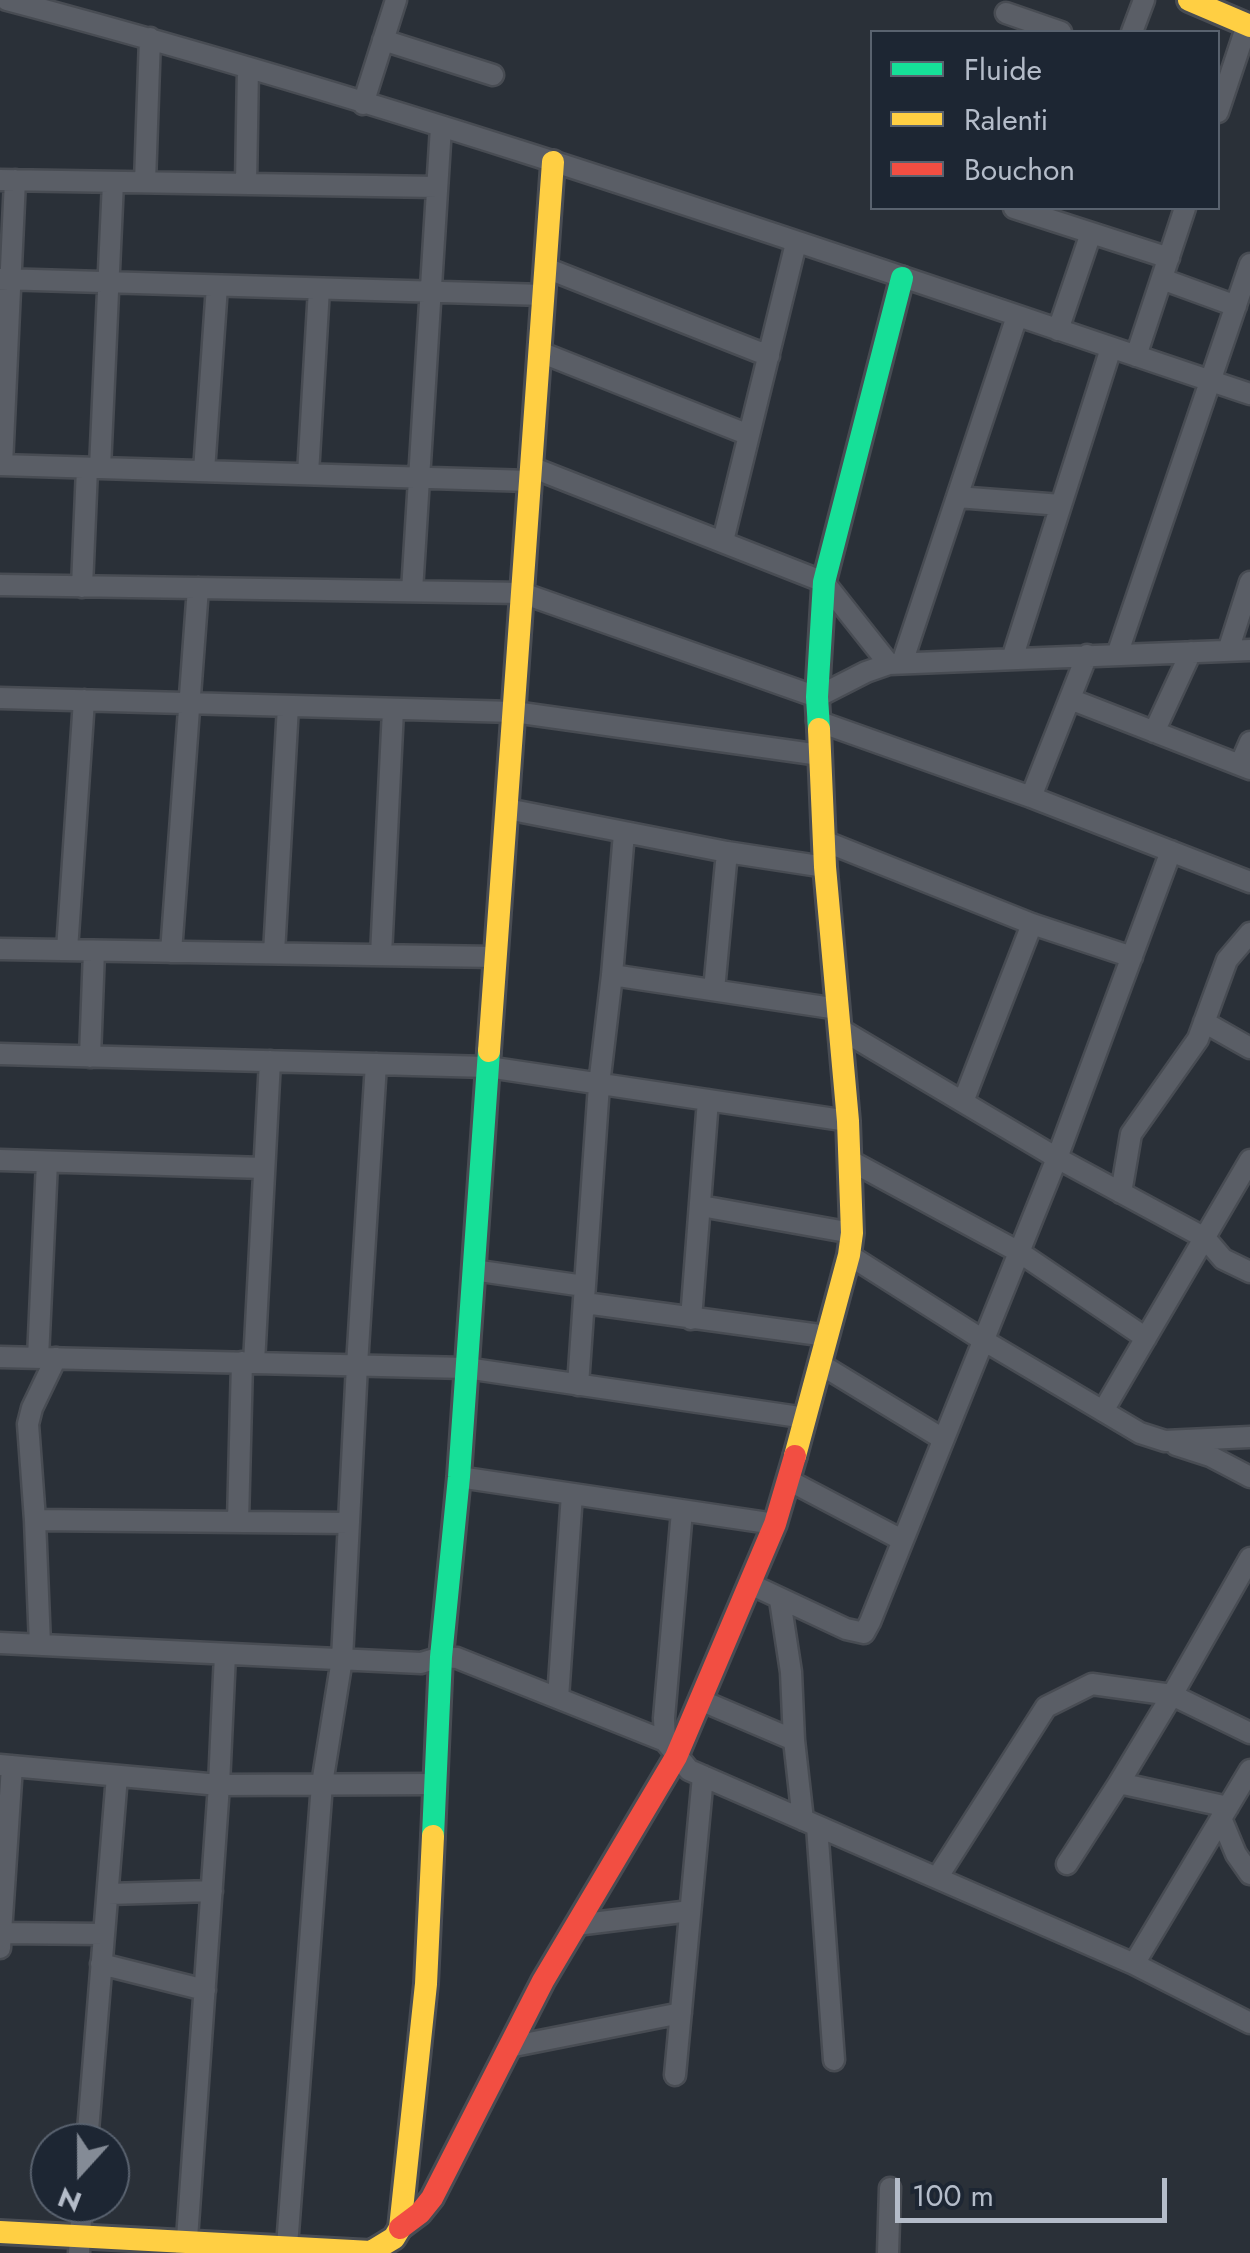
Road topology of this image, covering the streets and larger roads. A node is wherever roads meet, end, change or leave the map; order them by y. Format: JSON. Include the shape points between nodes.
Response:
{"nodes":[{"id":1,"x":7,"y":0,"type":"edge"},
{"id":2,"x":396,"y":0,"type":"edge"},
{"id":3,"x":1144,"y":0,"type":"edge"},
{"id":4,"x":1189,"y":0,"type":"edge"},
{"id":5,"x":1006,"y":12,"type":"dead end"},
{"id":6,"x":1248,"y":26,"type":"edge"},
{"id":7,"x":1056,"y":30,"type":"edge"},
{"id":8,"x":1133,"y":30,"type":"edge"},
{"id":9,"x":150,"y":38,"type":"junction"},
{"id":10,"x":383,"y":40,"type":"junction"},
{"id":11,"x":248,"y":68,"type":"junction"},
{"id":12,"x":493,"y":75,"type":"dead end"},
{"id":13,"x":363,"y":104,"type":"junction"},
{"id":14,"x":1220,"y":106,"type":"edge"},
{"id":15,"x":441,"y":128,"type":"junction"},
{"id":16,"x":554,"y":162,"type":"junction"},
{"id":17,"x":8,"y":180,"type":"edge"},
{"id":18,"x":112,"y":182,"type":"junction"},
{"id":19,"x":145,"y":182,"type":"junction"},
{"id":20,"x":246,"y":184,"type":"junction"},
{"id":21,"x":437,"y":186,"type":"junction"},
{"id":22,"x":1020,"y":210,"type":"edge"},
{"id":23,"x":1185,"y":210,"type":"edge"},
{"id":24,"x":1092,"y":233,"type":"junction"},
{"id":25,"x":796,"y":242,"type":"junction"},
{"id":26,"x":1168,"y":258,"type":"junction"},
{"id":27,"x":1250,"y":264,"type":"edge"},
{"id":28,"x":546,"y":268,"type":"junction"},
{"id":29,"x":902,"y":278,"type":"junction"},
{"id":30,"x":1162,"y":279,"type":"junction"},
{"id":31,"x":5,"y":280,"type":"edge"},
{"id":32,"x":108,"y":283,"type":"junction"},
{"id":33,"x":217,"y":286,"type":"junction"},
{"id":34,"x":319,"y":288,"type":"junction"},
{"id":35,"x":431,"y":292,"type":"junction"},
{"id":36,"x":544,"y":295,"type":"junction"},
{"id":37,"x":1236,"y":306,"type":"junction"},
{"id":38,"x":1016,"y":316,"type":"junction"},
{"id":39,"x":1058,"y":330,"type":"junction"},
{"id":40,"x":1111,"y":348,"type":"junction"},
{"id":41,"x":540,"y":352,"type":"junction"},
{"id":42,"x":769,"y":356,"type":"junction"},
{"id":43,"x":1136,"y":356,"type":"junction"},
{"id":44,"x":1210,"y":380,"type":"junction"},
{"id":45,"x":1250,"y":394,"type":"edge"},
{"id":46,"x":749,"y":435,"type":"junction"},
{"id":47,"x":1,"y":465,"type":"edge"},
{"id":48,"x":94,"y":468,"type":"junction"},
{"id":49,"x":204,"y":471,"type":"junction"},
{"id":50,"x":308,"y":474,"type":"junction"},
{"id":51,"x":531,"y":474,"type":"junction"},
{"id":52,"x":419,"y":478,"type":"junction"},
{"id":53,"x":957,"y":497,"type":"junction"},
{"id":54,"x":1061,"y":505,"type":"junction"},
{"id":55,"x":722,"y":541,"type":"junction"},
{"id":56,"x":824,"y":582,"type":"junction"},
{"id":57,"x":1250,"y":582,"type":"edge"},
{"id":58,"x":0,"y":585,"type":"edge"},
{"id":59,"x":82,"y":587,"type":"junction"},
{"id":60,"x":198,"y":588,"type":"junction"},
{"id":61,"x":412,"y":591,"type":"junction"},
{"id":62,"x":522,"y":593,"type":"junction"},
{"id":63,"x":1228,"y":650,"type":"junction"},
{"id":64,"x":1250,"y":650,"type":"edge"},
{"id":65,"x":1190,"y":652,"type":"junction"},
{"id":66,"x":1117,"y":654,"type":"junction"},
{"id":67,"x":1087,"y":655,"type":"junction"},
{"id":68,"x":1012,"y":658,"type":"junction"},
{"id":69,"x":896,"y":663,"type":"junction"},
{"id":70,"x":818,"y":696,"type":"junction"},
{"id":71,"x":0,"y":698,"type":"edge"},
{"id":72,"x":1070,"y":699,"type":"junction"},
{"id":73,"x":84,"y":700,"type":"junction"},
{"id":74,"x":190,"y":702,"type":"junction"},
{"id":75,"x":288,"y":706,"type":"junction"},
{"id":76,"x":393,"y":710,"type":"junction"},
{"id":77,"x":514,"y":712,"type":"junction"},
{"id":78,"x":818,"y":721,"type":"junction"},
{"id":79,"x":1154,"y":732,"type":"junction"},
{"id":80,"x":1250,"y":742,"type":"edge"},
{"id":81,"x":820,"y":755,"type":"junction"},
{"id":82,"x":1245,"y":767,"type":"edge"},
{"id":83,"x":1031,"y":797,"type":"junction"},
{"id":84,"x":507,"y":809,"type":"junction"},
{"id":85,"x":624,"y":833,"type":"junction"},
{"id":86,"x":824,"y":841,"type":"junction"},
{"id":87,"x":1171,"y":851,"type":"junction"},
{"id":88,"x":727,"y":852,"type":"junction"},
{"id":89,"x":825,"y":867,"type":"junction"},
{"id":90,"x":1250,"y":882,"type":"edge"},
{"id":91,"x":1032,"y":924,"type":"junction"},
{"id":92,"x":1250,"y":933,"type":"edge"},
{"id":93,"x":0,"y":950,"type":"edge"},
{"id":94,"x":67,"y":950,"type":"junction"},
{"id":95,"x":94,"y":951,"type":"junction"},
{"id":96,"x":171,"y":952,"type":"junction"},
{"id":97,"x":274,"y":953,"type":"junction"},
{"id":98,"x":381,"y":954,"type":"junction"},
{"id":99,"x":496,"y":956,"type":"junction"},
{"id":100,"x":1132,"y":958,"type":"junction"},
{"id":101,"x":612,"y":975,"type":"junction"},
{"id":102,"x":714,"y":990,"type":"junction"},
{"id":103,"x":839,"y":1019,"type":"junction"},
{"id":104,"x":1204,"y":1022,"type":"junction"},
{"id":105,"x":1250,"y":1048,"type":"edge"},
{"id":106,"x":0,"y":1054,"type":"edge"},
{"id":107,"x":90,"y":1056,"type":"junction"},
{"id":108,"x":270,"y":1061,"type":"junction"},
{"id":109,"x":376,"y":1064,"type":"junction"},
{"id":110,"x":488,"y":1066,"type":"junction"},
{"id":111,"x":599,"y":1084,"type":"junction"},
{"id":112,"x":708,"y":1100,"type":"junction"},
{"id":113,"x":963,"y":1102,"type":"junction"},
{"id":114,"x":848,"y":1121,"type":"junction"},
{"id":115,"x":1056,"y":1158,"type":"junction"},
{"id":116,"x":0,"y":1160,"type":"edge"},
{"id":117,"x":849,"y":1160,"type":"junction"},
{"id":118,"x":48,"y":1162,"type":"junction"},
{"id":119,"x":1250,"y":1162,"type":"edge"},
{"id":120,"x":264,"y":1168,"type":"junction"},
{"id":121,"x":1121,"y":1193,"type":"junction"},
{"id":122,"x":701,"y":1206,"type":"junction"},
{"id":123,"x":1204,"y":1238,"type":"junction"},
{"id":124,"x":850,"y":1244,"type":"junction"},
{"id":125,"x":1019,"y":1252,"type":"junction"},
{"id":126,"x":474,"y":1270,"type":"junction"},
{"id":127,"x":1250,"y":1272,"type":"edge"},
{"id":128,"x":584,"y":1295,"type":"junction"},
{"id":129,"x":691,"y":1318,"type":"junction"},
{"id":130,"x":827,"y":1336,"type":"junction"},
{"id":131,"x":1146,"y":1338,"type":"junction"},
{"id":132,"x":983,"y":1340,"type":"junction"},
{"id":133,"x":0,"y":1357,"type":"edge"},
{"id":134,"x":47,"y":1358,"type":"junction"},
{"id":135,"x":248,"y":1362,"type":"junction"},
{"id":136,"x":820,"y":1364,"type":"junction"},
{"id":137,"x":357,"y":1365,"type":"junction"},
{"id":138,"x":466,"y":1368,"type":"junction"},
{"id":139,"x":578,"y":1385,"type":"junction"},
{"id":140,"x":1103,"y":1410,"type":"junction"},
{"id":141,"x":806,"y":1418,"type":"junction"},
{"id":142,"x":1250,"y":1437,"type":"edge"},
{"id":143,"x":942,"y":1439,"type":"junction"},
{"id":144,"x":1165,"y":1441,"type":"junction"},
{"id":145,"x":1250,"y":1477,"type":"edge"},
{"id":146,"x":458,"y":1478,"type":"junction"},
{"id":147,"x":788,"y":1480,"type":"junction"},
{"id":148,"x":572,"y":1494,"type":"junction"},
{"id":149,"x":682,"y":1511,"type":"junction"},
{"id":150,"x":35,"y":1520,"type":"junction"},
{"id":151,"x":238,"y":1522,"type":"junction"},
{"id":152,"x":349,"y":1523,"type":"junction"},
{"id":153,"x":775,"y":1524,"type":"junction"},
{"id":154,"x":902,"y":1540,"type":"junction"},
{"id":155,"x":1250,"y":1558,"type":"edge"},
{"id":156,"x":750,"y":1584,"type":"junction"},
{"id":157,"x":780,"y":1600,"type":"junction"},
{"id":158,"x":0,"y":1643,"type":"edge"},
{"id":159,"x":40,"y":1645,"type":"junction"},
{"id":160,"x":224,"y":1654,"type":"junction"},
{"id":161,"x":441,"y":1657,"type":"junction"},
{"id":162,"x":342,"y":1659,"type":"junction"},
{"id":163,"x":1172,"y":1695,"type":"junction"},
{"id":164,"x":558,"y":1698,"type":"junction"},
{"id":165,"x":700,"y":1700,"type":"junction"},
{"id":166,"x":1250,"y":1733,"type":"edge"},
{"id":167,"x":794,"y":1740,"type":"junction"},
{"id":168,"x":671,"y":1749,"type":"junction"},
{"id":169,"x":6,"y":1765,"type":"edge"},
{"id":170,"x":1250,"y":1770,"type":"edge"},
{"id":171,"x":117,"y":1776,"type":"junction"},
{"id":172,"x":703,"y":1776,"type":"junction"},
{"id":173,"x":1118,"y":1783,"type":"junction"},
{"id":174,"x":322,"y":1784,"type":"junction"},
{"id":175,"x":435,"y":1784,"type":"junction"},
{"id":176,"x":219,"y":1785,"type":"junction"},
{"id":177,"x":1225,"y":1812,"type":"junction"},
{"id":178,"x":810,"y":1823,"type":"junction"},
{"id":179,"x":1066,"y":1864,"type":"dead end"},
{"id":180,"x":1250,"y":1874,"type":"edge"},
{"id":181,"x":937,"y":1878,"type":"junction"},
{"id":182,"x":212,"y":1891,"type":"junction"},
{"id":183,"x":108,"y":1894,"type":"junction"},
{"id":184,"x":690,"y":1911,"type":"junction"},
{"id":185,"x":576,"y":1925,"type":"junction"},
{"id":186,"x":104,"y":1934,"type":"junction"},
{"id":187,"x":0,"y":1938,"type":"edge"},
{"id":188,"x":101,"y":1964,"type":"junction"},
{"id":189,"x":1134,"y":1964,"type":"junction"},
{"id":190,"x":205,"y":1990,"type":"junction"},
{"id":191,"x":681,"y":2013,"type":"junction"},
{"id":192,"x":1250,"y":2024,"type":"edge"},
{"id":193,"x":509,"y":2047,"type":"junction"},
{"id":194,"x":834,"y":2060,"type":"dead end"},
{"id":195,"x":675,"y":2076,"type":"dead end"},
{"id":196,"x":89,"y":2123,"type":"edge"},
{"id":197,"x":890,"y":2188,"type":"dead end"},
{"id":198,"x":400,"y":2228,"type":"junction"},
{"id":199,"x":0,"y":2232,"type":"edge"},
{"id":200,"x":79,"y":2245,"type":"edge"},
{"id":201,"x":186,"y":2248,"type":"edge"},
{"id":202,"x":287,"y":2250,"type":"edge"},
{"id":203,"x":371,"y":2253,"type":"edge"},
{"id":204,"x":888,"y":2253,"type":"edge"}],
"edges":[{"from":1,"to":9,"type":"street"},
{"from":2,"to":10,"type":"street"},
{"from":3,"to":8,"type":"street"},
{"from":4,"to":6,"type":"street"},
{"from":5,"to":7,"type":"street"},
{"from":6,"to":14,"type":"street"},
{"from":9,"to":11,"type":"street"},
{"from":9,"to":19,"type":"street"},
{"from":10,"to":12,"type":"street"},
{"from":10,"to":13,"type":"street"},
{"from":11,"to":13,"type":"street"},
{"from":11,"to":20,"type":"street"},
{"from":13,"to":15,"type":"street"},
{"from":15,"to":16,"type":"street"},
{"from":15,"to":21,"type":"street"},
{"from":16,"to":25,"type":"street"},
{"from":16,"to":28,"type":"street"},
{"from":17,"to":18,"type":"street"},
{"from":17,"to":31,"type":"street"},
{"from":18,"to":19,"type":"street"},
{"from":18,"to":32,"type":"street"},
{"from":19,"to":20,"type":"street"},
{"from":20,"to":21,"type":"street"},
{"from":21,"to":35,"type":"street"},
{"from":22,"to":24,"type":"street"},
{"from":23,"to":26,"type":"street"},
{"from":24,"to":26,"type":"street"},
{"from":24,"to":39,"type":"street"},
{"from":25,"to":29,"type":"street"},
{"from":25,"to":42,"type":"street"},
{"from":26,"to":30,"type":"street"},
{"from":27,"to":37,"type":"street"},
{"from":28,"to":36,"type":"street"},
{"from":28,"to":42,"type":"street"},
{"from":29,"to":38,"type":"street"},
{"from":29,"to":56,"type":"street"},
{"from":30,"to":37,"type":"street"},
{"from":30,"to":43,"type":"street"},
{"from":31,"to":32,"type":"street"},
{"from":31,"to":47,"type":"street"},
{"from":32,"to":33,"type":"street"},
{"from":32,"to":48,"type":"street"},
{"from":33,"to":34,"type":"street"},
{"from":33,"to":49,"type":"street"},
{"from":34,"to":35,"type":"street"},
{"from":34,"to":50,"type":"street"},
{"from":35,"to":36,"type":"street"},
{"from":35,"to":52,"type":"street"},
{"from":36,"to":41,"type":"street"},
{"from":37,"to":44,"type":"street"},
{"from":38,"to":39,"type":"street"},
{"from":38,"to":53,"type":"street"},
{"from":39,"to":40,"type":"street"},
{"from":40,"to":43,"type":"street"},
{"from":40,"to":54,"type":"street"},
{"from":41,"to":46,"type":"street"},
{"from":41,"to":51,"type":"street"},
{"from":42,"to":46,"type":"street"},
{"from":43,"to":44,"type":"street"},
{"from":44,"to":45,"type":"street"},
{"from":44,"to":66,"type":"street"},
{"from":46,"to":55,"type":"street"},
{"from":47,"to":48,"type":"street"},
{"from":48,"to":49,"type":"street"},
{"from":48,"to":59,"type":"street"},
{"from":49,"to":50,"type":"street"},
{"from":50,"to":52,"type":"street"},
{"from":51,"to":52,"type":"street"},
{"from":51,"to":55,"type":"street"},
{"from":51,"to":62,"type":"street"},
{"from":52,"to":61,"type":"street"},
{"from":53,"to":54,"type":"street"},
{"from":53,"to":69,"type":"street"},
{"from":54,"to":68,"type":"street"},
{"from":55,"to":56,"type":"street"},
{"from":56,"to":69,"type":"street"},
{"from":56,"to":70,"type":"street"},
{"from":57,"to":63,"type":"street"},
{"from":58,"to":59,"type":"street"},
{"from":59,"to":60,"type":"street"},
{"from":60,"to":61,"type":"street"},
{"from":60,"to":74,"type":"street"},
{"from":61,"to":62,"type":"street"},
{"from":62,"to":70,"type":"street"},
{"from":62,"to":77,"type":"street"},
{"from":63,"to":64,"type":"street"},
{"from":63,"to":65,"type":"street"},
{"from":65,"to":66,"type":"street"},
{"from":65,"to":79,"type":"street"},
{"from":66,"to":67,"type":"street"},
{"from":67,"to":68,"type":"street"},
{"from":67,"to":72,"type":"street"},
{"from":68,"to":69,"type":"street"},
{"from":69,"to":70,"type":"street"},
{"from":70,"to":78,"type":"street"},
{"from":71,"to":73,"type":"street"},
{"from":72,"to":79,"type":"street"},
{"from":72,"to":83,"type":"street"},
{"from":73,"to":74,"type":"street"},
{"from":73,"to":94,"type":"street"},
{"from":74,"to":75,"type":"street"},
{"from":74,"to":96,"type":"street"},
{"from":75,"to":76,"type":"street"},
{"from":75,"to":97,"type":"street"},
{"from":76,"to":77,"type":"street"},
{"from":76,"to":98,"type":"street"},
{"from":77,"to":81,"type":"street"},
{"from":77,"to":84,"type":"street"},
{"from":78,"to":81,"type":"street"},
{"from":78,"to":83,"type":"street"},
{"from":79,"to":82,"type":"street"},
{"from":80,"to":82,"type":"street"},
{"from":81,"to":86,"type":"street"},
{"from":83,"to":87,"type":"street"},
{"from":84,"to":85,"type":"street"},
{"from":84,"to":99,"type":"street"},
{"from":85,"to":88,"type":"street"},
{"from":85,"to":101,"type":"street"},
{"from":86,"to":89,"type":"street"},
{"from":86,"to":91,"type":"street"},
{"from":87,"to":90,"type":"street"},
{"from":87,"to":100,"type":"street"},
{"from":88,"to":89,"type":"street"},
{"from":88,"to":102,"type":"street"},
{"from":89,"to":103,"type":"street"},
{"from":91,"to":100,"type":"street"},
{"from":91,"to":113,"type":"street"},
{"from":92,"to":104,"type":"street","via":[[1227,960]]},
{"from":93,"to":94,"type":"street"},
{"from":94,"to":95,"type":"street"},
{"from":95,"to":96,"type":"street"},
{"from":95,"to":107,"type":"street"},
{"from":96,"to":97,"type":"street"},
{"from":97,"to":98,"type":"street"},
{"from":98,"to":99,"type":"street"},
{"from":99,"to":110,"type":"street"},
{"from":100,"to":115,"type":"street"},
{"from":101,"to":102,"type":"street"},
{"from":101,"to":111,"type":"street"},
{"from":102,"to":103,"type":"street"},
{"from":103,"to":113,"type":"street"},
{"from":103,"to":114,"type":"street"},
{"from":104,"to":105,"type":"street"},
{"from":104,"to":121,"type":"street","via":[[1131,1134]]},
{"from":106,"to":107,"type":"street"},
{"from":107,"to":108,"type":"street"},
{"from":108,"to":109,"type":"street"},
{"from":108,"to":120,"type":"street"},
{"from":109,"to":110,"type":"street"},
{"from":109,"to":137,"type":"street"},
{"from":110,"to":111,"type":"street"},
{"from":110,"to":126,"type":"street"},
{"from":111,"to":112,"type":"street"},
{"from":111,"to":128,"type":"street"},
{"from":112,"to":114,"type":"street"},
{"from":112,"to":122,"type":"street"},
{"from":113,"to":115,"type":"street"},
{"from":114,"to":117,"type":"street"},
{"from":115,"to":121,"type":"street"},
{"from":115,"to":125,"type":"street"},
{"from":116,"to":118,"type":"street"},
{"from":117,"to":124,"type":"street"},
{"from":117,"to":125,"type":"street"},
{"from":118,"to":120,"type":"street"},
{"from":118,"to":134,"type":"street"},
{"from":119,"to":123,"type":"street"},
{"from":120,"to":135,"type":"street"},
{"from":121,"to":123,"type":"street"},
{"from":122,"to":124,"type":"street"},
{"from":122,"to":129,"type":"street"},
{"from":123,"to":127,"type":"street"},
{"from":123,"to":131,"type":"street"},
{"from":124,"to":130,"type":"street"},
{"from":124,"to":132,"type":"street"},
{"from":125,"to":131,"type":"street"},
{"from":125,"to":132,"type":"street"},
{"from":126,"to":128,"type":"street"},
{"from":126,"to":138,"type":"street"},
{"from":128,"to":129,"type":"street"},
{"from":128,"to":139,"type":"street"},
{"from":129,"to":130,"type":"street"},
{"from":130,"to":136,"type":"street"},
{"from":131,"to":140,"type":"street"},
{"from":132,"to":140,"type":"street"},
{"from":132,"to":143,"type":"street"},
{"from":133,"to":134,"type":"street"},
{"from":134,"to":135,"type":"street"},
{"from":134,"to":150,"type":"street","via":[[28,1424]]},
{"from":135,"to":137,"type":"street"},
{"from":135,"to":151,"type":"street"},
{"from":136,"to":141,"type":"street"},
{"from":136,"to":143,"type":"street"},
{"from":137,"to":138,"type":"street"},
{"from":137,"to":152,"type":"street"},
{"from":138,"to":139,"type":"street"},
{"from":138,"to":146,"type":"street"},
{"from":139,"to":141,"type":"street"},
{"from":140,"to":144,"type":"street"},
{"from":141,"to":147,"type":"street"},
{"from":142,"to":144,"type":"street"},
{"from":143,"to":154,"type":"street"},
{"from":144,"to":145,"type":"street"},
{"from":146,"to":148,"type":"street"},
{"from":146,"to":161,"type":"street"},
{"from":147,"to":153,"type":"street"},
{"from":147,"to":154,"type":"street"},
{"from":148,"to":149,"type":"street"},
{"from":148,"to":164,"type":"street"},
{"from":149,"to":153,"type":"street"},
{"from":149,"to":168,"type":"street","via":[[664,1718]]},
{"from":150,"to":151,"type":"street"},
{"from":150,"to":159,"type":"street"},
{"from":151,"to":152,"type":"street"},
{"from":152,"to":162,"type":"street"},
{"from":153,"to":156,"type":"street"},
{"from":154,"to":157,"type":"street","via":[[864,1632]]},
{"from":155,"to":163,"type":"street"},
{"from":156,"to":157,"type":"street"},
{"from":156,"to":165,"type":"street"},
{"from":157,"to":167,"type":"street"},
{"from":158,"to":159,"type":"street"},
{"from":159,"to":160,"type":"street"},
{"from":160,"to":162,"type":"street"},
{"from":160,"to":176,"type":"street"},
{"from":161,"to":162,"type":"street","via":[[421,1663]]},
{"from":161,"to":164,"type":"street"},
{"from":161,"to":175,"type":"street"},
{"from":162,"to":174,"type":"street"},
{"from":163,"to":166,"type":"street"},
{"from":163,"to":173,"type":"street"},
{"from":163,"to":181,"type":"street","via":[[1092,1684],[1046,1706]]},
{"from":164,"to":168,"type":"street"},
{"from":165,"to":167,"type":"street"},
{"from":165,"to":168,"type":"street"},
{"from":167,"to":178,"type":"street"},
{"from":168,"to":172,"type":"street","via":[[688,1770]]},
{"from":168,"to":185,"type":"street"},
{"from":169,"to":171,"type":"street"},
{"from":169,"to":187,"type":"street"},
{"from":170,"to":177,"type":"street"},
{"from":171,"to":176,"type":"street"},
{"from":171,"to":183,"type":"street"},
{"from":172,"to":178,"type":"street"},
{"from":172,"to":184,"type":"street"},
{"from":173,"to":177,"type":"street"},
{"from":173,"to":179,"type":"street"},
{"from":174,"to":175,"type":"street"},
{"from":174,"to":176,"type":"street"},
{"from":174,"to":202,"type":"street"},
{"from":175,"to":198,"type":"street","via":[[426,1984]]},
{"from":176,"to":182,"type":"street"},
{"from":177,"to":180,"type":"street","via":[[1236,1854]]},
{"from":177,"to":189,"type":"street"},
{"from":178,"to":181,"type":"street"},
{"from":178,"to":194,"type":"street"},
{"from":181,"to":189,"type":"street"},
{"from":182,"to":183,"type":"street"},
{"from":182,"to":190,"type":"street"},
{"from":183,"to":186,"type":"street"},
{"from":184,"to":185,"type":"street"},
{"from":184,"to":191,"type":"street"},
{"from":185,"to":193,"type":"street"},
{"from":186,"to":187,"type":"street"},
{"from":186,"to":188,"type":"street"},
{"from":188,"to":190,"type":"street"},
{"from":188,"to":196,"type":"street"},
{"from":189,"to":192,"type":"street"},
{"from":190,"to":201,"type":"street"},
{"from":191,"to":193,"type":"street"},
{"from":191,"to":195,"type":"street"},
{"from":193,"to":198,"type":"street","via":[[432,2198]]},
{"from":197,"to":204,"type":"street"},
{"from":198,"to":203,"type":"street"},
{"from":199,"to":200,"type":"street"},
{"from":200,"to":201,"type":"street"},
{"from":201,"to":202,"type":"street"},
{"from":202,"to":203,"type":"street"}]}
